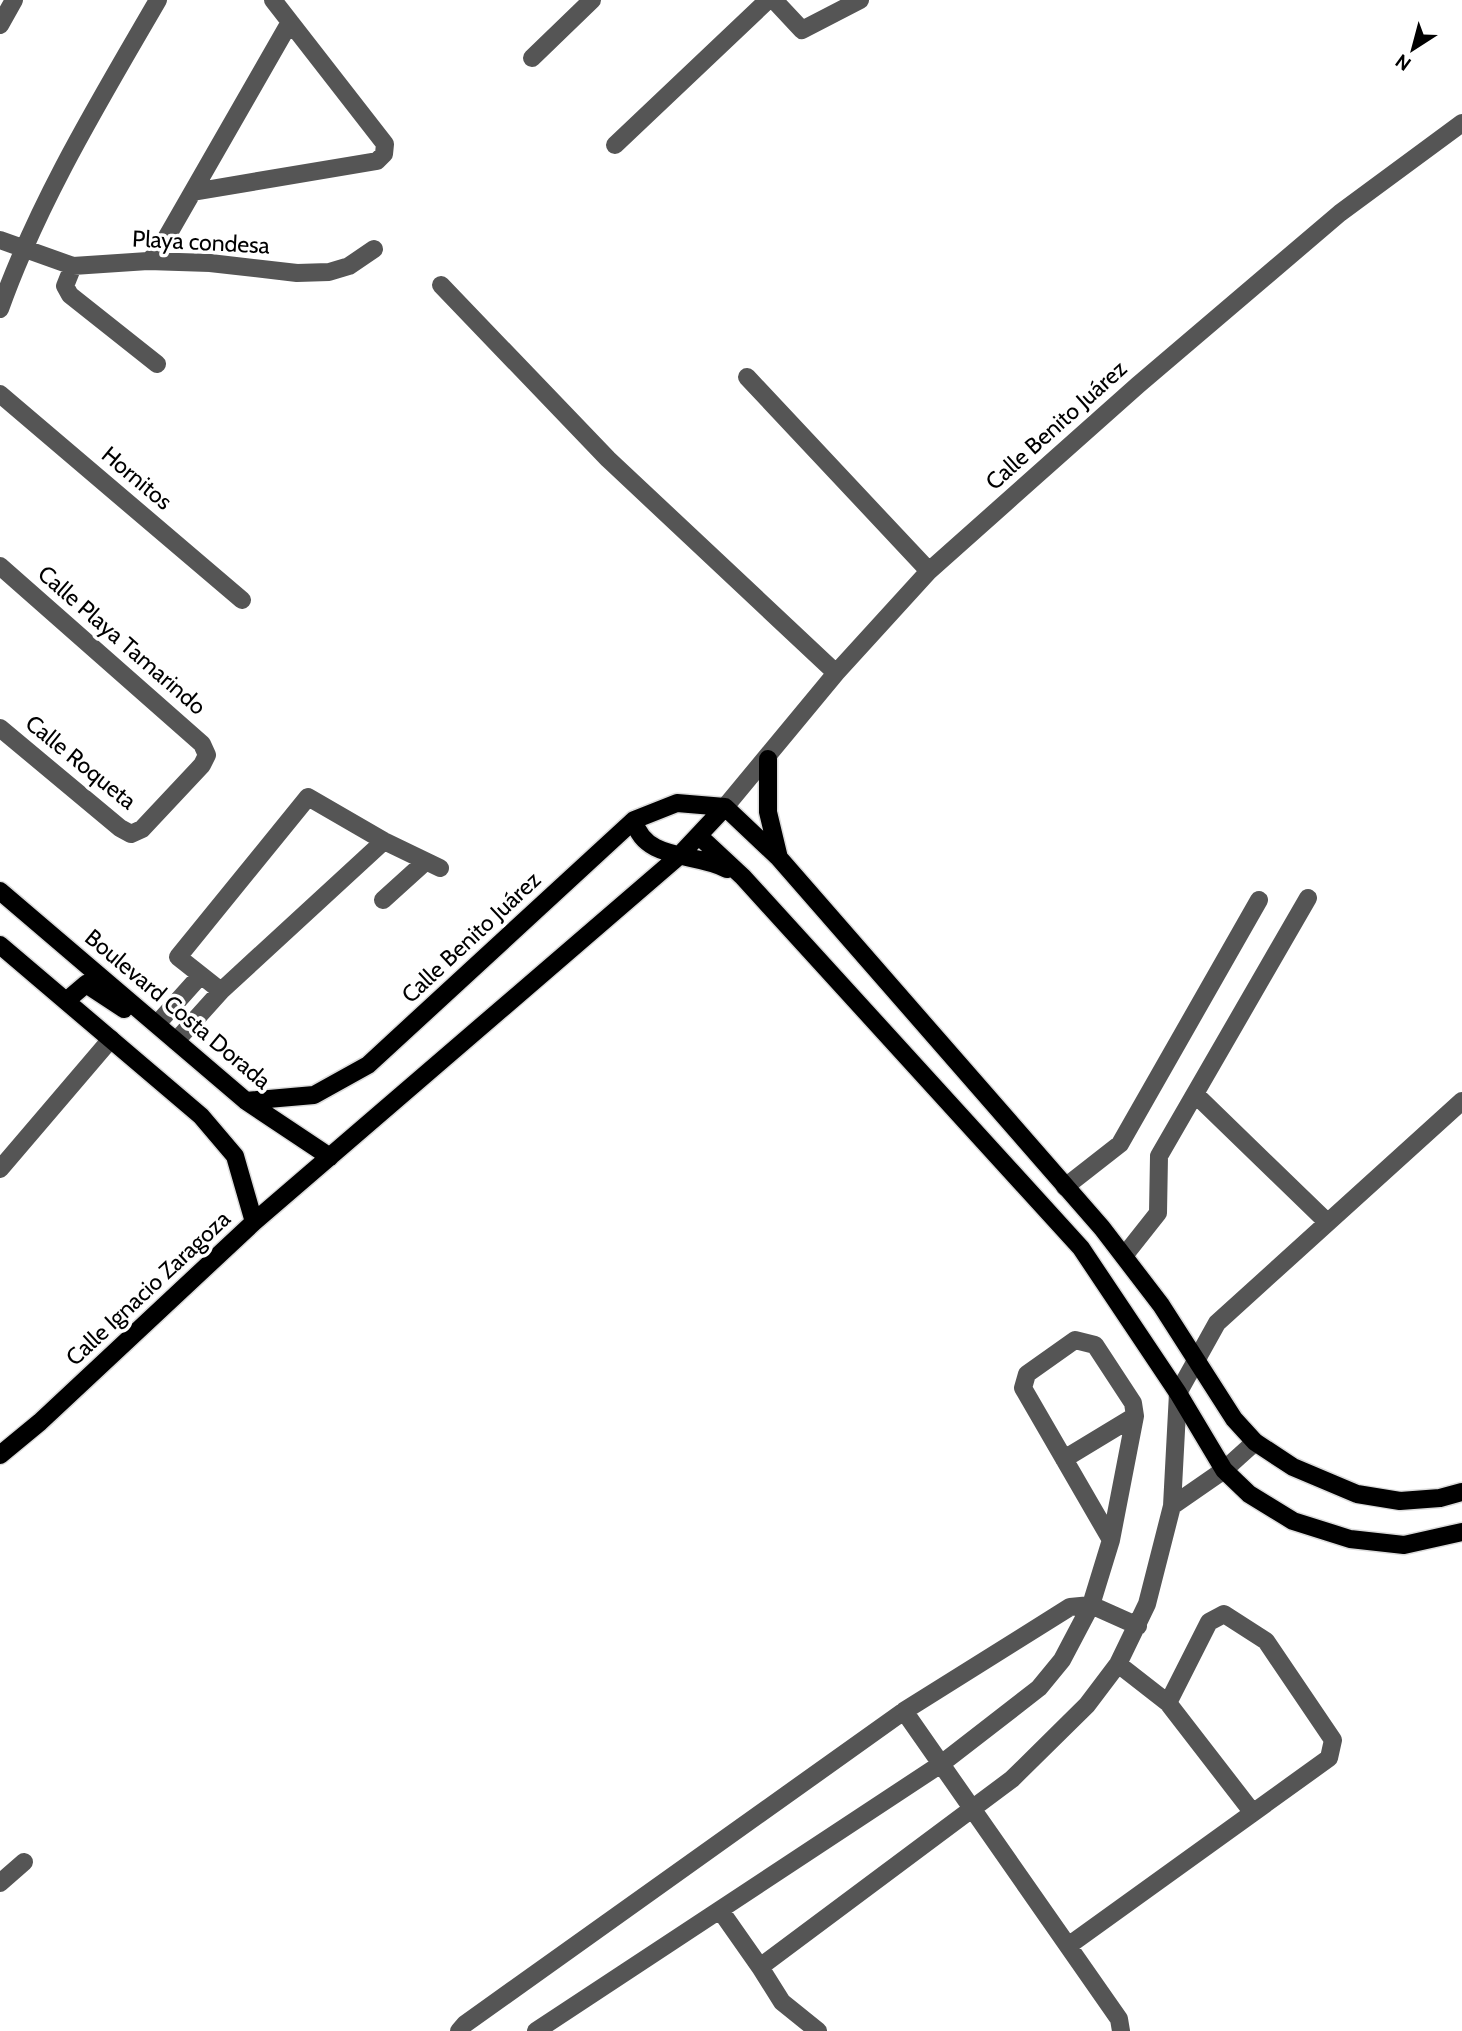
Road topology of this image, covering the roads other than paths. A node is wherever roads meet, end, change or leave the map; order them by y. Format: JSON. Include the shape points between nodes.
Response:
{"nodes":[{"id":1,"x":14,"y":0,"type":"edge"},
{"id":2,"x":158,"y":0,"type":"edge"},
{"id":3,"x":273,"y":0,"type":"edge"},
{"id":4,"x":592,"y":0,"type":"edge"},
{"id":5,"x":768,"y":0,"type":"edge"},
{"id":6,"x":774,"y":0,"type":"edge"},
{"id":7,"x":860,"y":0,"type":"edge"},
{"id":8,"x":290,"y":22,"type":"junction"},
{"id":9,"x":0,"y":25,"type":"edge"},
{"id":10,"x":532,"y":58,"type":"dead end"},
{"id":11,"x":1462,"y":123,"type":"edge"},
{"id":12,"x":615,"y":145,"type":"dead end"},
{"id":13,"x":192,"y":192,"type":"junction"},
{"id":14,"x":0,"y":240,"type":"edge"},
{"id":15,"x":23,"y":246,"type":"junction"},
{"id":16,"x":374,"y":249,"type":"dead end"},
{"id":17,"x":148,"y":261,"type":"junction"},
{"id":18,"x":73,"y":266,"type":"junction"},
{"id":19,"x":441,"y":285,"type":"dead end"},
{"id":20,"x":0,"y":309,"type":"edge"},
{"id":21,"x":157,"y":364,"type":"dead end"},
{"id":22,"x":747,"y":377,"type":"dead end"},
{"id":23,"x":0,"y":394,"type":"edge"},
{"id":24,"x":0,"y":566,"type":"edge"},
{"id":25,"x":929,"y":571,"type":"junction"},
{"id":26,"x":242,"y":600,"type":"dead end"},
{"id":27,"x":836,"y":673,"type":"junction"},
{"id":28,"x":0,"y":728,"type":"edge"},
{"id":29,"x":768,"y":759,"type":"junction"},
{"id":30,"x":725,"y":807,"type":"junction"},
{"id":31,"x":634,"y":820,"type":"junction"},
{"id":32,"x":131,"y":834,"type":"joint"},
{"id":33,"x":699,"y":836,"type":"junction"},
{"id":34,"x":384,"y":841,"type":"junction"},
{"id":35,"x":679,"y":856,"type":"junction"},
{"id":36,"x":779,"y":858,"type":"junction"},
{"id":37,"x":743,"y":877,"type":"junction"},
{"id":38,"x":0,"y":891,"type":"edge"},
{"id":39,"x":1307,"y":898,"type":"dead end"},
{"id":40,"x":383,"y":900,"type":"dead end"},
{"id":41,"x":1259,"y":900,"type":"dead end"},
{"id":42,"x":0,"y":945,"type":"edge"},
{"id":43,"x":200,"y":976,"type":"junction"},
{"id":44,"x":221,"y":991,"type":"junction"},
{"id":45,"x":66,"y":1002,"type":"junction"},
{"id":46,"x":138,"y":1008,"type":"junction"},
{"id":47,"x":157,"y":1024,"type":"junction"},
{"id":48,"x":111,"y":1040,"type":"junction"},
{"id":49,"x":176,"y":1041,"type":"junction"},
{"id":50,"x":1196,"y":1095,"type":"junction"},
{"id":51,"x":246,"y":1101,"type":"junction"},
{"id":52,"x":1462,"y":1101,"type":"edge"},
{"id":53,"x":1021,"y":1136,"type":"junction"},
{"id":54,"x":995,"y":1154,"type":"junction"},
{"id":55,"x":330,"y":1157,"type":"junction"},
{"id":56,"x":0,"y":1169,"type":"edge"},
{"id":57,"x":1069,"y":1192,"type":"junction"},
{"id":58,"x":1326,"y":1221,"type":"junction"},
{"id":59,"x":254,"y":1222,"type":"junction"},
{"id":60,"x":1124,"y":1256,"type":"junction"},
{"id":61,"x":1196,"y":1356,"type":"junction"},
{"id":62,"x":1178,"y":1393,"type":"junction"},
{"id":63,"x":1135,"y":1416,"type":"junction"},
{"id":64,"x":1255,"y":1442,"type":"junction"},
{"id":65,"x":0,"y":1455,"type":"edge"},
{"id":66,"x":1064,"y":1459,"type":"junction"},
{"id":67,"x":1224,"y":1470,"type":"junction"},
{"id":68,"x":1462,"y":1492,"type":"edge"},
{"id":69,"x":1172,"y":1506,"type":"junction"},
{"id":70,"x":1462,"y":1532,"type":"edge"},
{"id":71,"x":1111,"y":1540,"type":"junction"},
{"id":72,"x":1091,"y":1605,"type":"junction"},
{"id":73,"x":1138,"y":1626,"type":"junction"},
{"id":74,"x":1118,"y":1664,"type":"junction"},
{"id":75,"x":1168,"y":1703,"type":"junction"},
{"id":76,"x":904,"y":1711,"type":"junction"},
{"id":77,"x":941,"y":1764,"type":"junction"},
{"id":78,"x":972,"y":1809,"type":"junction"},
{"id":79,"x":1253,"y":1813,"type":"junction"},
{"id":80,"x":24,"y":1863,"type":"dead end"},
{"id":81,"x":0,"y":1883,"type":"edge"},
{"id":82,"x":720,"y":1910,"type":"junction"},
{"id":83,"x":1068,"y":1946,"type":"junction"},
{"id":84,"x":760,"y":1967,"type":"junction"},
{"id":85,"x":460,"y":2031,"type":"edge"},
{"id":86,"x":536,"y":2031,"type":"edge"},
{"id":87,"x":818,"y":2031,"type":"edge"},
{"id":88,"x":1121,"y":2031,"type":"edge"}],
"edges":[{"from":1,"to":9,"type":"street"},
{"from":2,"to":15,"type":"street"},
{"from":3,"to":8,"type":"street"},
{"from":4,"to":10,"type":"street"},
{"from":5,"to":12,"type":"street"},
{"from":6,"to":7,"type":"street","via":[[802,30]]},
{"from":8,"to":13,"type":"street"},
{"from":8,"to":13,"type":"street","via":[[385,145],[384,154],[377,162]]},
{"from":11,"to":25,"type":"street","name":"Calle Benito Juárez","via":[[1340,214]]},
{"from":13,"to":17,"type":"street","via":[[157,254]]},
{"from":14,"to":15,"type":"street","name":"Playa condesa"},
{"from":15,"to":18,"type":"street","name":"Playa condesa"},
{"from":15,"to":20,"type":"street"},
{"from":16,"to":17,"type":"street","name":"Playa condesa","via":[[349,266],[329,272]]},
{"from":17,"to":18,"type":"street","name":"Playa condesa"},
{"from":18,"to":21,"type":"street","via":[[65,286],[70,295]]},
{"from":19,"to":27,"type":"street","via":[[608,459]]},
{"from":22,"to":25,"type":"street"},
{"from":23,"to":26,"type":"street","name":"Hornitos"},
{"from":24,"to":32,"type":"street","name":"Calle Playa Tamarindo","via":[[202,744],[207,755],[202,765],[142,830]]},
{"from":25,"to":27,"type":"street","name":"Calle Benito Juárez"},
{"from":27,"to":29,"type":"street","name":"Calle Benito Juárez"},
{"from":28,"to":32,"type":"street","name":"Calle Roqueta"},
{"from":29,"to":30,"type":"street","name":"Calle Benito Juárez"},
{"from":29,"to":36,"type":"main road","via":[[768,812]]},
{"from":30,"to":31,"type":"main road","name":"Calle Benito Juárez","via":[[677,803]]},
{"from":30,"to":33,"type":"main road","name":"Calle Benito Juárez"},
{"from":30,"to":36,"type":"main road"},
{"from":31,"to":35,"type":"main road","via":[[645,842]]},
{"from":31,"to":51,"type":"main road","name":"Calle Benito Juárez","via":[[368,1065],[314,1095]]},
{"from":33,"to":35,"type":"main road","name":"Calle Benito Juárez"},
{"from":33,"to":37,"type":"main road"},
{"from":34,"to":40,"type":"street","via":[[432,865]]},
{"from":34,"to":43,"type":"street","via":[[308,797],[178,957]]},
{"from":34,"to":44,"type":"street"},
{"from":35,"to":37,"type":"main road","via":[[711,860]]},
{"from":35,"to":55,"type":"main road","name":"Calle Benito Juárez"},
{"from":36,"to":53,"type":"main road"},
{"from":37,"to":54,"type":"main road"},
{"from":38,"to":46,"type":"main road","name":"Boulevard Costa Dorada"},
{"from":39,"to":50,"type":"street"},
{"from":41,"to":57,"type":"street","via":[[1120,1144]]},
{"from":42,"to":45,"type":"main road"},
{"from":43,"to":44,"type":"street"},
{"from":43,"to":47,"type":"street"},
{"from":44,"to":49,"type":"street"},
{"from":45,"to":46,"type":"main road","via":[[86,984],[120,1008]]},
{"from":45,"to":48,"type":"main road"},
{"from":46,"to":47,"type":"main road","name":"Boulevard Costa Dorada"},
{"from":47,"to":49,"type":"main road","name":"Boulevard Costa Dorada"},
{"from":48,"to":56,"type":"street"},
{"from":48,"to":59,"type":"main road","via":[[201,1116],[234,1156]]},
{"from":49,"to":51,"type":"main road","name":"Boulevard Costa Dorada"},
{"from":50,"to":58,"type":"street"},
{"from":50,"to":60,"type":"street","via":[[1159,1156],[1158,1213]]},
{"from":51,"to":55,"type":"main road","name":"Boulevard Costa Dorada"},
{"from":52,"to":58,"type":"street"},
{"from":53,"to":54,"type":"main road"},
{"from":53,"to":57,"type":"main road"},
{"from":54,"to":62,"type":"main road","via":[[1081,1248]]},
{"from":55,"to":59,"type":"main road","name":"Calle Ignacio Zaragoza"},
{"from":57,"to":60,"type":"main road"},
{"from":58,"to":61,"type":"street","via":[[1217,1323]]},
{"from":59,"to":65,"type":"main road","name":"Calle Ignacio Zaragoza"},
{"from":60,"to":61,"type":"main road"},
{"from":61,"to":62,"type":"street"},
{"from":61,"to":64,"type":"main road","via":[[1234,1419]]},
{"from":62,"to":67,"type":"main road"},
{"from":62,"to":69,"type":"street"},
{"from":63,"to":66,"type":"street"},
{"from":63,"to":66,"type":"street","via":[[1133,1402],[1095,1345],[1075,1340],[1023,1381]]},
{"from":63,"to":71,"type":"street"},
{"from":64,"to":67,"type":"street"},
{"from":64,"to":68,"type":"main road","via":[[1293,1467],[1357,1494],[1400,1501]]},
{"from":66,"to":71,"type":"street"},
{"from":67,"to":69,"type":"street"},
{"from":67,"to":70,"type":"main road","via":[[1249,1494],[1293,1521],[1350,1539],[1404,1545]]},
{"from":69,"to":73,"type":"street"},
{"from":71,"to":72,"type":"street"},
{"from":72,"to":73,"type":"street"},
{"from":72,"to":76,"type":"street","via":[[1070,1607]]},
{"from":72,"to":77,"type":"street","via":[[1062,1660],[1039,1688]]},
{"from":73,"to":74,"type":"street"},
{"from":74,"to":75,"type":"street"},
{"from":74,"to":78,"type":"street","via":[[1087,1705],[1022,1770]]},
{"from":75,"to":79,"type":"street"},
{"from":75,"to":79,"type":"street","via":[[1215,1616],[1224,1614],[1266,1641],[1333,1740],[1333,1749],[1329,1758]]},
{"from":76,"to":77,"type":"street"},
{"from":76,"to":85,"type":"street"},
{"from":77,"to":78,"type":"street"},
{"from":77,"to":82,"type":"street"},
{"from":78,"to":83,"type":"street"},
{"from":78,"to":84,"type":"street"},
{"from":79,"to":83,"type":"street"},
{"from":80,"to":81,"type":"street"},
{"from":82,"to":84,"type":"street"},
{"from":82,"to":86,"type":"street"},
{"from":83,"to":88,"type":"street","via":[[1119,2019]]},
{"from":84,"to":87,"type":"street","via":[[782,2002]]}]}
